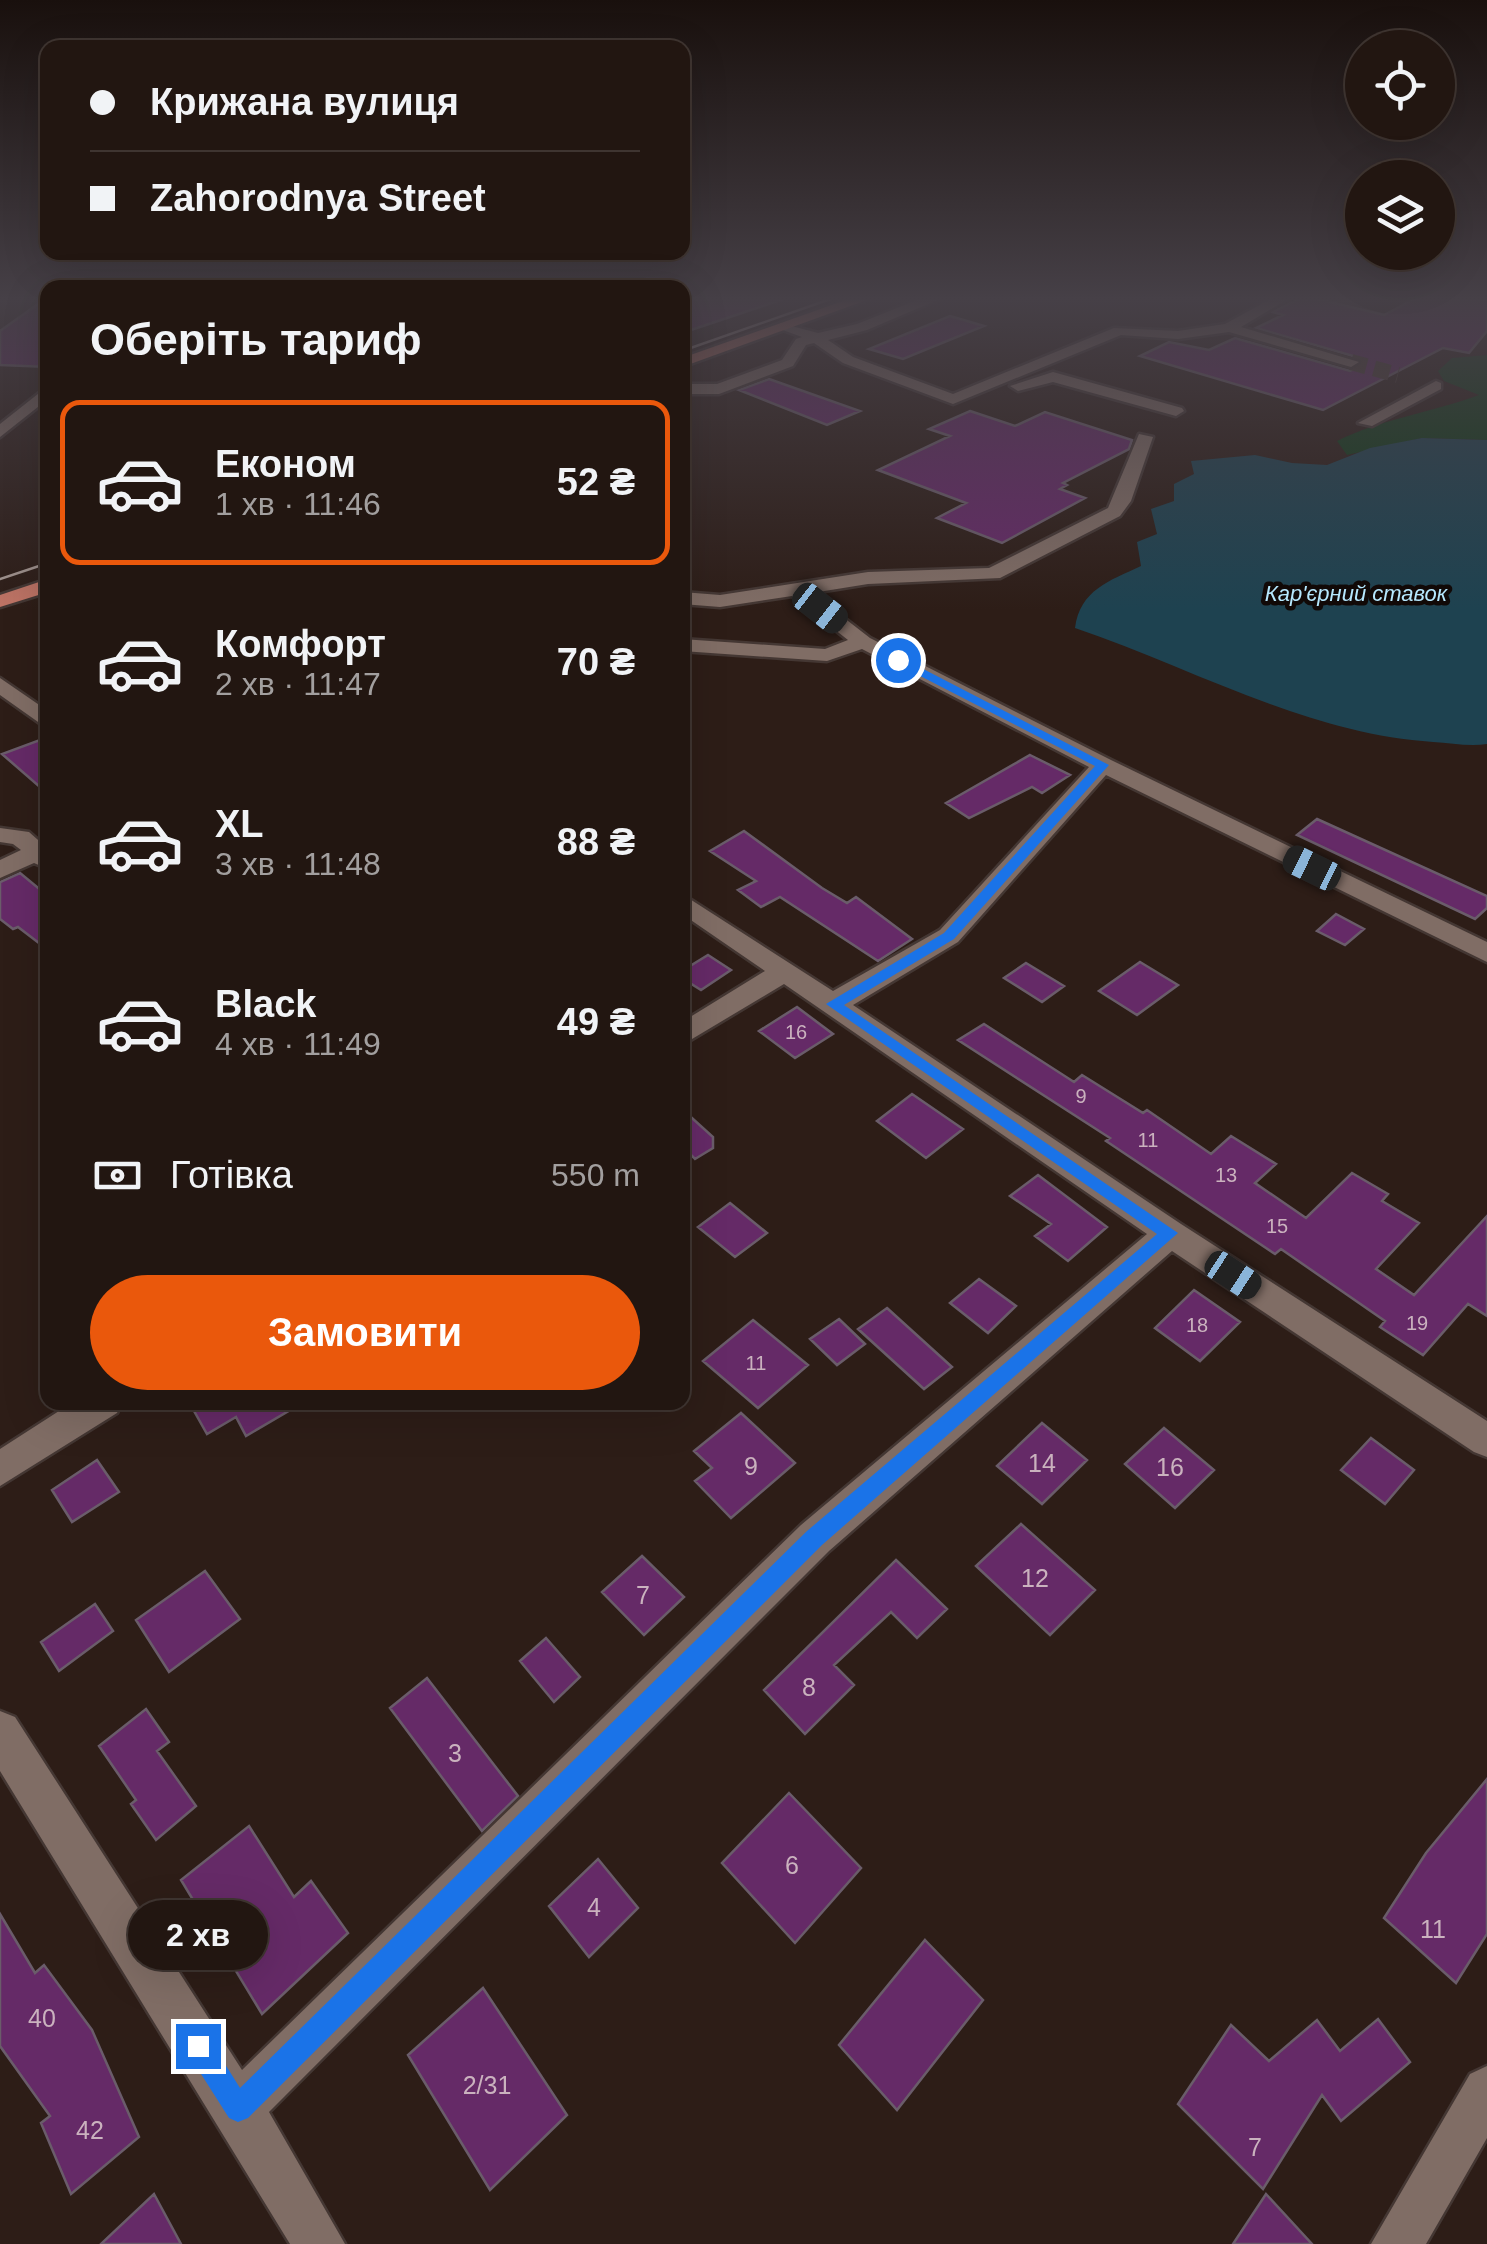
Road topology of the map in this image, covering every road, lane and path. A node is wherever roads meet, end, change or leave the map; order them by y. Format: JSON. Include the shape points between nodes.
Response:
{"nodes":[{"id":1,"x":37,"y":401,"type":"edge"},
{"id":2,"x":1140,"y":401,"type":"edge"},
{"id":3,"x":1408,"y":401,"type":"edge"},
{"id":4,"x":0,"y":408,"type":"edge"},
{"id":5,"x":24,"y":411,"type":"junction"},
{"id":6,"x":1176,"y":411,"type":"dead end"},
{"id":7,"x":40,"y":413,"type":"edge"},
{"id":8,"x":1366,"y":423,"type":"dead end"},
{"id":9,"x":0,"y":432,"type":"edge"},
{"id":10,"x":1146,"y":437,"type":"dead end"},
{"id":11,"x":40,"y":588,"type":"edge"},
{"id":12,"x":798,"y":591,"type":"junction"},
{"id":13,"x":690,"y":599,"type":"edge"},
{"id":14,"x":0,"y":601,"type":"edge"},
{"id":15,"x":863,"y":642,"type":"junction"},
{"id":16,"x":690,"y":646,"type":"edge"},
{"id":17,"x":0,"y":684,"type":"edge"},
{"id":18,"x":40,"y":716,"type":"edge"},
{"id":19,"x":1103,"y":765,"type":"junction"},
{"id":20,"x":0,"y":834,"type":"edge"},
{"id":21,"x":40,"y":850,"type":"edge"},
{"id":22,"x":40,"y":851,"type":"edge"},
{"id":23,"x":0,"y":870,"type":"edge"},
{"id":24,"x":690,"y":907,"type":"edge"},
{"id":25,"x":1487,"y":953,"type":"edge"},
{"id":26,"x":785,"y":972,"type":"junction"},
{"id":27,"x":834,"y":1004,"type":"junction"},
{"id":28,"x":690,"y":1030,"type":"edge"},
{"id":29,"x":1170,"y":1233,"type":"junction"},
{"id":30,"x":92,"y":1410,"type":"edge"},
{"id":31,"x":1487,"y":1441,"type":"edge"},
{"id":32,"x":0,"y":1469,"type":"edge"},
{"id":33,"x":0,"y":1732,"type":"edge"},
{"id":34,"x":1487,"y":2091,"type":"edge"},
{"id":35,"x":238,"y":2108,"type":"junction"},
{"id":36,"x":319,"y":2244,"type":"edge"},
{"id":37,"x":1397,"y":2244,"type":"edge"}],
"edges":[{"from":1,"to":5,"type":"street"},
{"from":2,"to":6,"type":"street"},
{"from":3,"to":8,"type":"street"},
{"from":4,"to":5,"type":"street"},
{"from":5,"to":7,"type":"street"},
{"from":5,"to":9,"type":"street"},
{"from":10,"to":12,"type":"street","via":[[1114,512],[1001,572],[868,578]]},
{"from":11,"to":14,"type":"main road"},
{"from":12,"to":13,"type":"street"},
{"from":12,"to":15,"type":"street"},
{"from":15,"to":16,"type":"street","via":[[827,655]]},
{"from":15,"to":19,"type":"street"},
{"from":17,"to":18,"type":"street"},
{"from":19,"to":25,"type":"street"},
{"from":19,"to":27,"type":"street","via":[[949,936]]},
{"from":20,"to":21,"type":"street"},
{"from":22,"to":23,"type":"street"},
{"from":24,"to":26,"type":"street"},
{"from":26,"to":27,"type":"street"},
{"from":26,"to":28,"type":"street"},
{"from":27,"to":29,"type":"street"},
{"from":29,"to":31,"type":"street"},
{"from":29,"to":35,"type":"street","via":[[815,1538]]},
{"from":30,"to":32,"type":"street"},
{"from":33,"to":35,"type":"street"},
{"from":34,"to":37,"type":"street"},
{"from":35,"to":36,"type":"street"}]}
